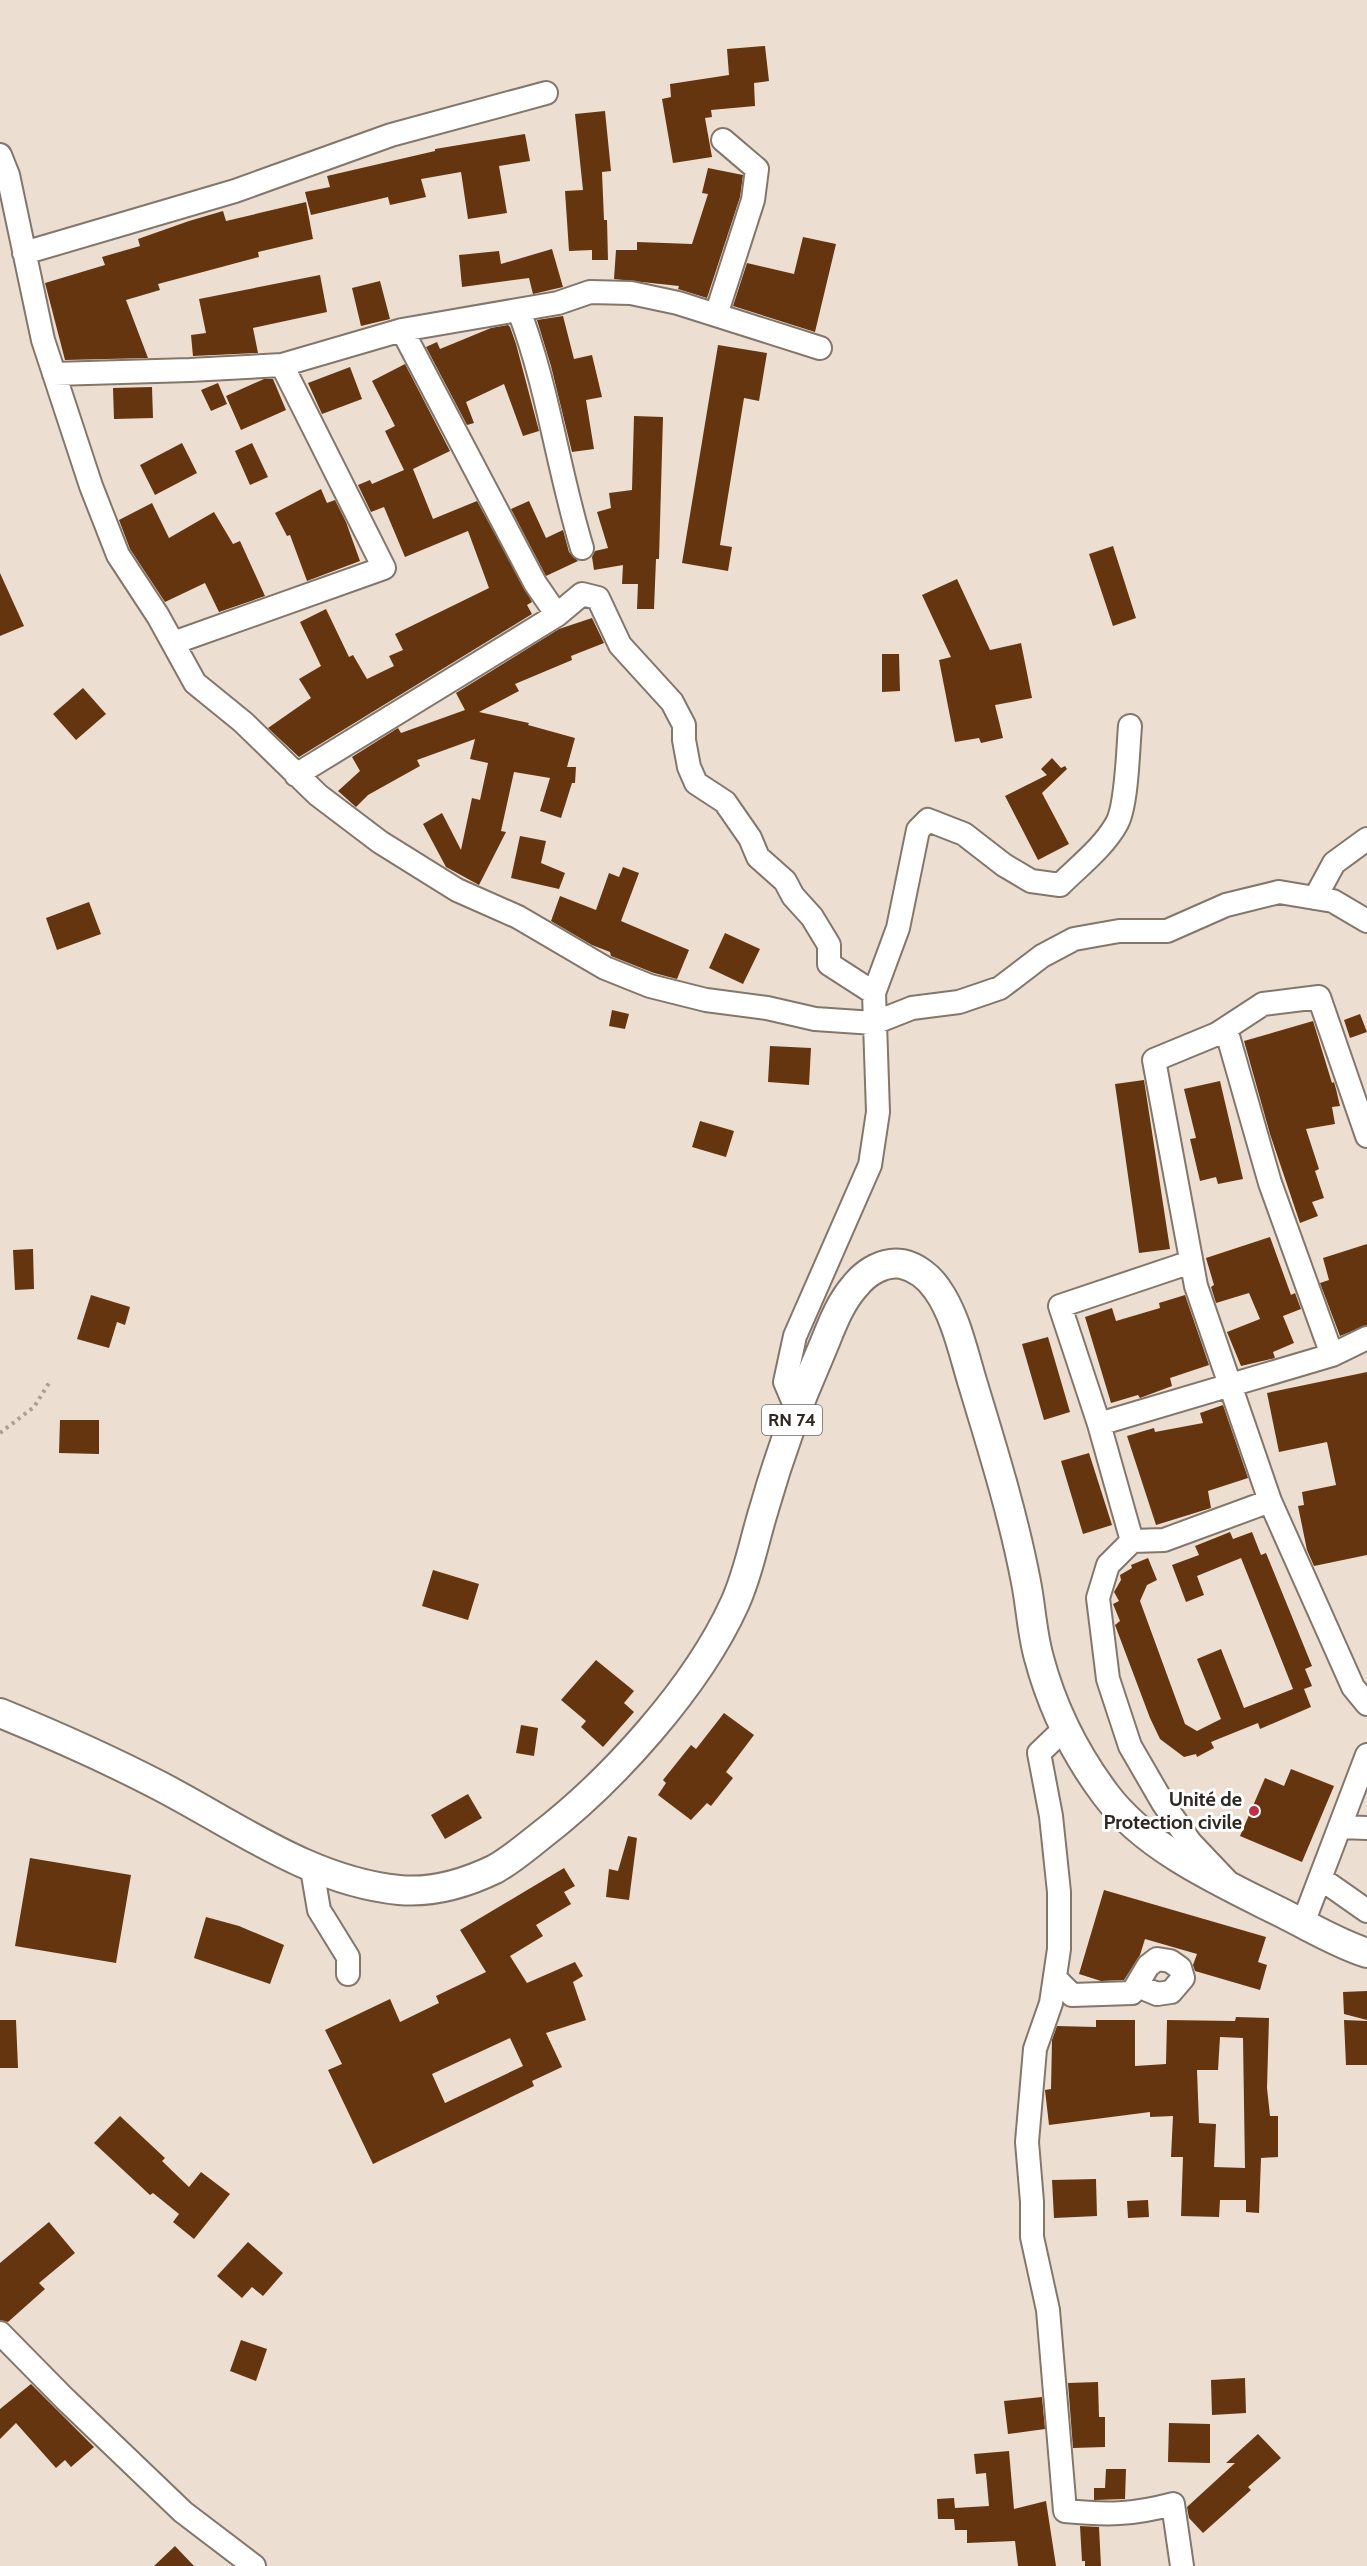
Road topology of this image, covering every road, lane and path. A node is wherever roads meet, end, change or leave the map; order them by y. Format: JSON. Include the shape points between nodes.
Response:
{"nodes":[{"id":1,"x":546,"y":93,"type":"dead end"},
{"id":2,"x":723,"y":140,"type":"dead end"},
{"id":3,"x":0,"y":155,"type":"edge"},
{"id":4,"x":24,"y":253,"type":"junction"},
{"id":5,"x":519,"y":310,"type":"junction"},
{"id":6,"x":716,"y":315,"type":"junction"},
{"id":7,"x":402,"y":330,"type":"junction"},
{"id":8,"x":820,"y":348,"type":"dead end"},
{"id":9,"x":282,"y":364,"type":"junction"},
{"id":10,"x":54,"y":374,"type":"junction"},
{"id":11,"x":582,"y":548,"type":"dead end"},
{"id":12,"x":558,"y":615,"type":"junction"},
{"id":13,"x":173,"y":643,"type":"junction"},
{"id":14,"x":1130,"y":726,"type":"dead end"},
{"id":15,"x":296,"y":775,"type":"junction"},
{"id":16,"x":1367,"y":839,"type":"edge"},
{"id":17,"x":1315,"y":898,"type":"junction"},
{"id":18,"x":1367,"y":921,"type":"edge"},
{"id":19,"x":874,"y":993,"type":"junction"},
{"id":20,"x":874,"y":1023,"type":"junction"},
{"id":21,"x":1226,"y":1029,"type":"junction"},
{"id":22,"x":1367,"y":1136,"type":"edge"},
{"id":23,"x":1191,"y":1262,"type":"junction"},
{"id":24,"x":1367,"y":1338,"type":"edge"},
{"id":25,"x":1332,"y":1355,"type":"junction"},
{"id":26,"x":49,"y":1383,"type":"dead end"},
{"id":27,"x":1231,"y":1385,"type":"junction"},
{"id":28,"x":796,"y":1408,"type":"junction"},
{"id":29,"x":1099,"y":1424,"type":"junction"},
{"id":30,"x":0,"y":1433,"type":"edge"},
{"id":31,"x":1270,"y":1501,"type":"junction"},
{"id":32,"x":1132,"y":1541,"type":"junction"},
{"id":33,"x":1367,"y":1704,"type":"edge"},
{"id":34,"x":0,"y":1713,"type":"edge"},
{"id":35,"x":1064,"y":1729,"type":"junction"},
{"id":36,"x":1367,"y":1755,"type":"edge"},
{"id":37,"x":1340,"y":1827,"type":"junction"},
{"id":38,"x":1367,"y":1828,"type":"edge"},
{"id":39,"x":312,"y":1869,"type":"junction"},
{"id":40,"x":1320,"y":1878,"type":"junction"},
{"id":41,"x":1233,"y":1887,"type":"junction"},
{"id":42,"x":1367,"y":1911,"type":"edge"},
{"id":43,"x":1303,"y":1923,"type":"junction"},
{"id":44,"x":1367,"y":1953,"type":"edge"},
{"id":45,"x":348,"y":1974,"type":"dead end"},
{"id":46,"x":1055,"y":1978,"type":"junction"},
{"id":47,"x":1138,"y":1986,"type":"dead end"},
{"id":48,"x":0,"y":2333,"type":"edge"},
{"id":49,"x":254,"y":2566,"type":"edge"},
{"id":50,"x":1182,"y":2566,"type":"edge"}],
"edges":[{"from":1,"to":4,"type":"street","via":[[391,135],[235,191]]},
{"from":2,"to":6,"type":"street","via":[[757,169],[753,200]]},
{"from":3,"to":4,"type":"street","via":[[8,175]]},
{"from":4,"to":10,"type":"street"},
{"from":5,"to":6,"type":"street","via":[[590,292],[631,293]]},
{"from":5,"to":7,"type":"street"},
{"from":5,"to":11,"type":"street"},
{"from":6,"to":8,"type":"street"},
{"from":7,"to":9,"type":"street"},
{"from":7,"to":12,"type":"street","via":[[536,583]]},
{"from":9,"to":10,"type":"street"},
{"from":9,"to":13,"type":"street","via":[[384,568]]},
{"from":10,"to":13,"type":"street","via":[[118,555]]},
{"from":12,"to":15,"type":"street"},
{"from":12,"to":19,"type":"street","via":[[582,594],[598,598],[620,645],[672,702],[684,725],[689,767],[696,783],[725,802],[758,857],[785,881],[812,917],[829,945],[829,964]]},
{"from":13,"to":15,"type":"street","via":[[195,683],[243,722]]},
{"from":14,"to":19,"type":"street","via":[[1118,822],[1060,885],[1031,881],[964,834],[927,820],[918,830],[898,928]]},
{"from":15,"to":20,"type":"street","via":[[380,842],[457,890],[518,917],[605,968],[650,986],[706,1000],[815,1019]]},
{"from":16,"to":17,"type":"street","via":[[1334,863]]},
{"from":17,"to":18,"type":"street","via":[[1333,901]]},
{"from":17,"to":20,"type":"street","via":[[1279,892],[1226,905],[1167,931],[1119,931],[1074,939],[1042,956],[1000,988],[959,1002],[912,1008]]},
{"from":19,"to":20,"type":"street"},
{"from":20,"to":28,"type":"street","via":[[878,1112],[870,1165],[795,1336],[785,1382]]},
{"from":21,"to":22,"type":"street","via":[[1263,1004],[1319,997]]},
{"from":21,"to":23,"type":"street","via":[[1154,1060]]},
{"from":21,"to":25,"type":"street","via":[[1270,1183]]},
{"from":23,"to":27,"type":"street"},
{"from":23,"to":29,"type":"street","via":[[1060,1306]]},
{"from":24,"to":25,"type":"street"},
{"from":25,"to":27,"type":"street"},
{"from":26,"to":30,"type":"path","via":[[34,1407]]},
{"from":27,"to":29,"type":"street"},
{"from":27,"to":31,"type":"street"},
{"from":28,"to":35,"type":"main road","number":"RN 74","via":[[851,1289],[863,1277],[887,1264],[899,1263],[925,1275],[937,1289],[953,1324],[999,1469],[1025,1577],[1039,1658]]},
{"from":28,"to":39,"type":"main road","number":"RN 74","via":[[751,1563],[734,1606],[705,1658],[670,1706],[584,1800],[501,1866],[473,1879],[441,1887],[396,1889]]},
{"from":29,"to":32,"type":"street"},
{"from":31,"to":32,"type":"street","via":[[1164,1540]]},
{"from":31,"to":33,"type":"street","via":[[1353,1687]]},
{"from":32,"to":41,"type":"street","via":[[1108,1565],[1098,1598],[1108,1679],[1130,1746],[1163,1803],[1190,1842]]},
{"from":34,"to":39,"type":"main road","number":"RN 74","via":[[160,1785]]},
{"from":35,"to":41,"type":"main road","number":"RN 74","via":[[1108,1799],[1144,1834]]},
{"from":35,"to":46,"type":"street","via":[[1039,1753],[1059,1892]]},
{"from":36,"to":37,"type":"street"},
{"from":37,"to":38,"type":"street"},
{"from":37,"to":40,"type":"street"},
{"from":39,"to":45,"type":"street","via":[[320,1910],[348,1957]]},
{"from":40,"to":42,"type":"street"},
{"from":40,"to":43,"type":"street"},
{"from":41,"to":43,"type":"main road","number":"RN 74"},
{"from":43,"to":44,"type":"main road","number":"RN 74"},
{"from":46,"to":47,"type":"street","via":[[1072,1995],[1131,1993]]},
{"from":46,"to":50,"type":"street","via":[[1035,2049],[1027,2142],[1032,2237],[1048,2310],[1065,2511],[1106,2515],[1173,2504]]},
{"from":48,"to":49,"type":"street","via":[[183,2512]]}]}
